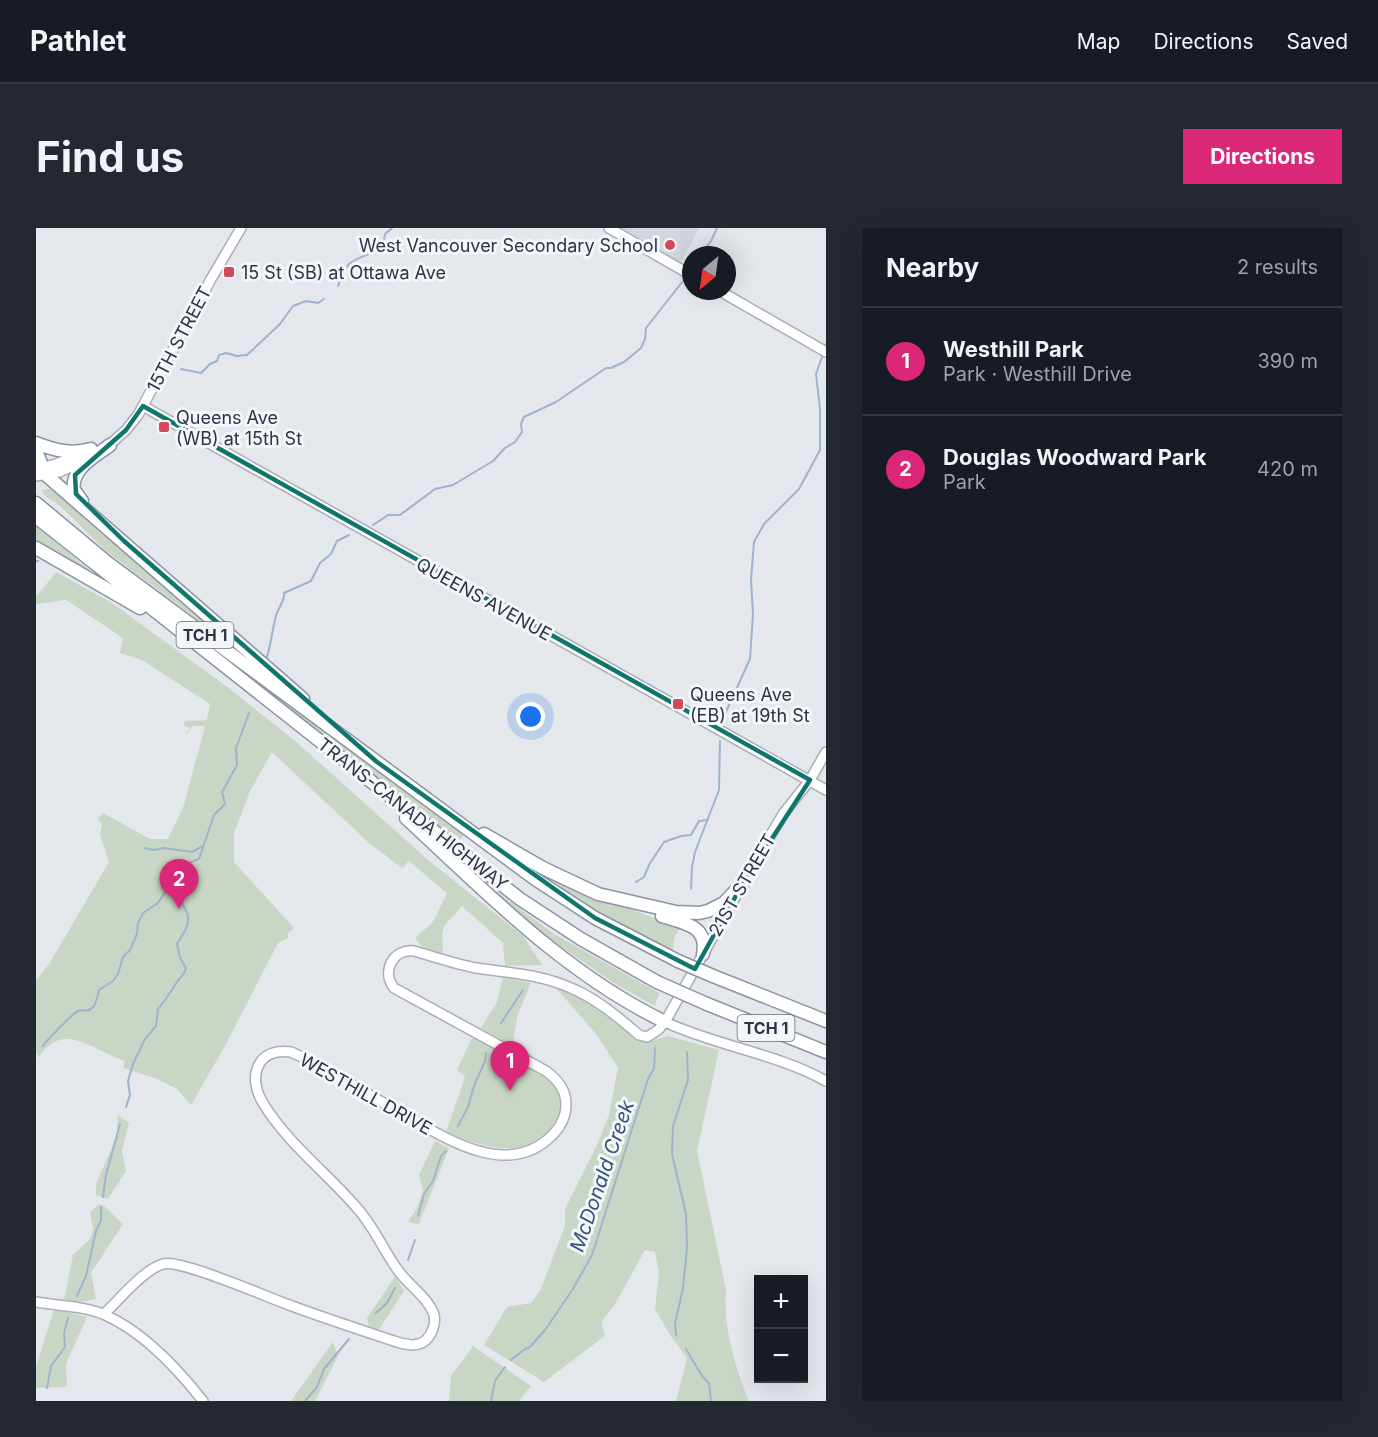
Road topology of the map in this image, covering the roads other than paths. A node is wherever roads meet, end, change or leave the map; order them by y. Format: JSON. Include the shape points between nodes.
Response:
{"nodes":[{"id":1,"x":241,"y":228,"type":"edge"},
{"id":2,"x":609,"y":228,"type":"edge"},
{"id":3,"x":682,"y":270,"type":"edge"},
{"id":4,"x":736,"y":300,"type":"edge"},
{"id":5,"x":826,"y":352,"type":"edge"},
{"id":6,"x":143,"y":406,"type":"junction"},
{"id":7,"x":36,"y":443,"type":"edge"},
{"id":8,"x":110,"y":445,"type":"junction"},
{"id":9,"x":91,"y":449,"type":"junction"},
{"id":10,"x":36,"y":451,"type":"edge"},
{"id":11,"x":40,"y":472,"type":"edge"},
{"id":12,"x":36,"y":503,"type":"edge"},
{"id":13,"x":36,"y":517,"type":"edge"},
{"id":14,"x":124,"y":541,"type":"junction"},
{"id":15,"x":36,"y":548,"type":"edge"},
{"id":16,"x":222,"y":665,"type":"junction"},
{"id":17,"x":317,"y":740,"type":"junction"},
{"id":18,"x":826,"y":752,"type":"edge"},
{"id":19,"x":377,"y":762,"type":"junction"},
{"id":20,"x":810,"y":780,"type":"junction"},
{"id":21,"x":826,"y":790,"type":"edge"},
{"id":22,"x":444,"y":812,"type":"junction"},
{"id":23,"x":743,"y":883,"type":"junction"},
{"id":24,"x":598,"y":894,"type":"junction"},
{"id":25,"x":703,"y":954,"type":"junction"},
{"id":26,"x":826,"y":1021,"type":"edge"},
{"id":27,"x":665,"y":1022,"type":"junction"},
{"id":28,"x":826,"y":1052,"type":"edge"},
{"id":29,"x":826,"y":1081,"type":"edge"},
{"id":30,"x":36,"y":1302,"type":"edge"},
{"id":31,"x":104,"y":1314,"type":"junction"},
{"id":32,"x":203,"y":1401,"type":"edge"}],
"edges":[{"from":1,"to":6,"type":"street","name":"15TH STREET"},
{"from":2,"to":3,"type":"street"},
{"from":4,"to":5,"type":"street"},
{"from":6,"to":8,"type":"street","name":"15TH STREET"},
{"from":6,"to":20,"type":"street","name":"QUEENS AVENUE"},
{"from":7,"to":9,"type":"highway","via":[[68,452]]},
{"from":8,"to":9,"type":"street"},
{"from":8,"to":11,"type":"street","name":"15TH STREET","via":[[80,464]]},
{"from":8,"to":14,"type":"highway","via":[[78,471],[73,485],[79,498]]},
{"from":9,"to":11,"type":"street"},
{"from":10,"to":11,"type":"highway"},
{"from":11,"to":14,"type":"highway"},
{"from":12,"to":19,"type":"highway","name":"TRANS-CANADA HIGHWAY","number":"TCH 1","via":[[108,563]]},
{"from":13,"to":16,"type":"highway","name":"TRANS-CANADA HIGHWAY","number":"TCH 1"},
{"from":14,"to":19,"type":"highway"},
{"from":15,"to":16,"type":"highway","via":[[150,613]]},
{"from":16,"to":17,"type":"highway","name":"TRANS-CANADA HIGHWAY","number":"TCH 1"},
{"from":17,"to":27,"type":"highway","via":[[549,948],[606,990]]},
{"from":17,"to":28,"type":"highway","name":"TRANS-CANADA HIGHWAY","number":"TCH 1","bridge":true,"via":[[520,899],[588,944],[657,982]]},
{"from":18,"to":20,"type":"street","name":"21ST STREET"},
{"from":19,"to":22,"type":"highway","name":"TRANS-CANADA HIGHWAY","number":"TCH 1"},
{"from":20,"to":21,"type":"street","name":"QUEENS AVENUE"},
{"from":20,"to":23,"type":"street","name":"21ST STREET","via":[[783,814]]},
{"from":22,"to":24,"type":"highway"},
{"from":22,"to":26,"type":"highway","name":"TRANS-CANADA HIGHWAY","number":"TCH 1","bridge":true,"via":[[554,892],[616,930],[678,961]]},
{"from":23,"to":24,"type":"highway","via":[[724,903],[699,914]]},
{"from":23,"to":25,"type":"street","name":"21ST STREET"},
{"from":24,"to":25,"type":"highway","via":[[696,928],[704,938]]},
{"from":25,"to":27,"type":"street","name":"21ST STREET"},
{"from":27,"to":29,"type":"street","via":[[782,1061]]},
{"from":27,"to":31,"type":"street","name":"WESTHILL DRIVE","via":[[652,1034],[639,1035],[598,1003],[548,979],[460,964],[414,951],[401,952],[388,970],[394,988],[546,1071],[560,1084],[566,1110],[562,1122],[546,1141],[520,1153],[500,1154],[456,1143],[291,1052],[270,1054],[257,1067],[255,1086],[269,1113],[361,1212],[398,1270],[430,1307],[434,1327],[427,1339],[413,1346],[400,1343],[172,1263],[156,1267]]},
{"from":30,"to":31,"type":"street"},
{"from":31,"to":32,"type":"street","via":[[153,1347]]}]}
